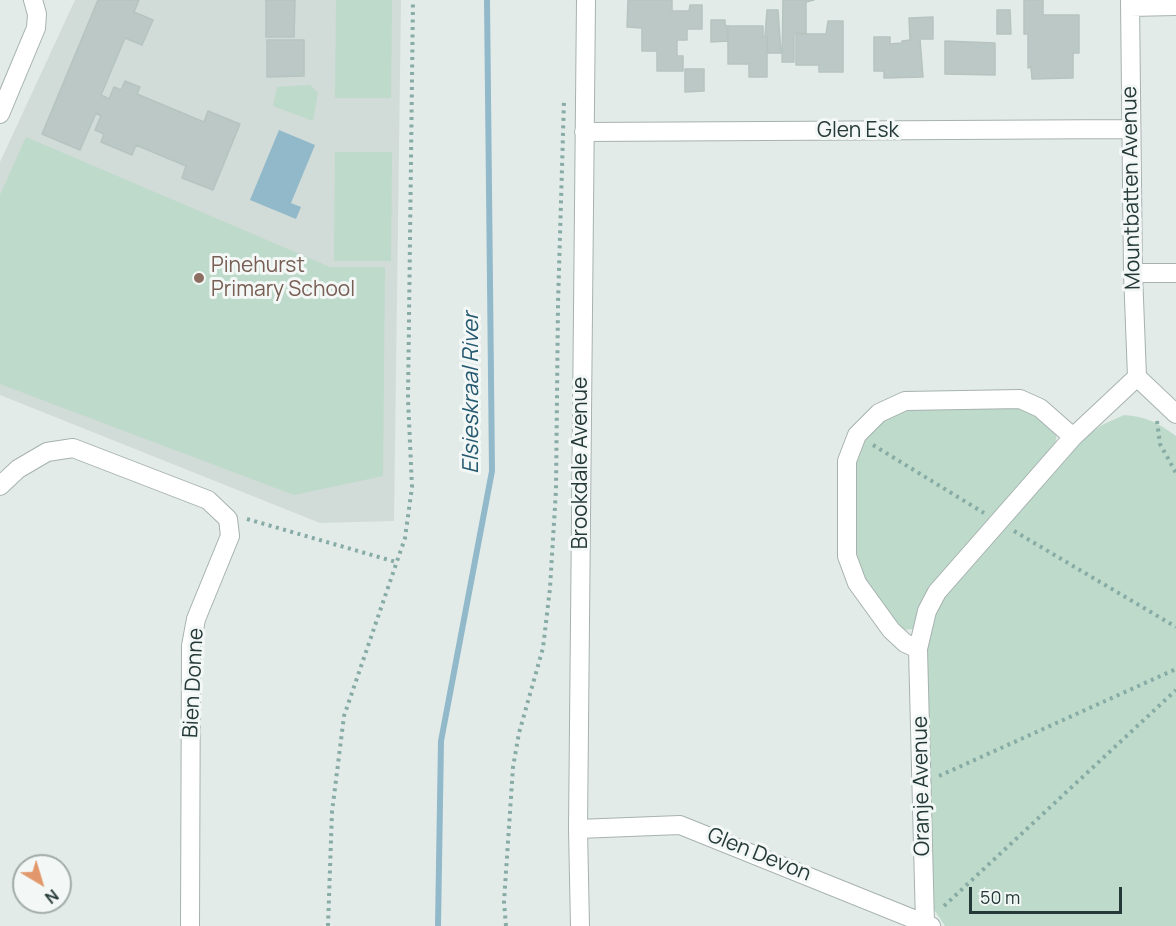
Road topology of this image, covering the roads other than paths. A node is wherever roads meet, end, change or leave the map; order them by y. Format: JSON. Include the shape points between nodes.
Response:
{"nodes":[{"id":1,"x":33,"y":0,"type":"edge"},
{"id":2,"x":586,"y":0,"type":"edge"},
{"id":3,"x":1130,"y":3,"type":"edge"},
{"id":4,"x":1176,"y":6,"type":"edge"},
{"id":5,"x":0,"y":114,"type":"edge"},
{"id":6,"x":1131,"y":129,"type":"junction"},
{"id":7,"x":584,"y":132,"type":"junction"},
{"id":8,"x":1133,"y":273,"type":"junction"},
{"id":9,"x":1176,"y":273,"type":"edge"},
{"id":10,"x":1137,"y":377,"type":"junction"},
{"id":11,"x":1176,"y":414,"type":"edge"},
{"id":12,"x":1073,"y":437,"type":"junction"},
{"id":13,"x":0,"y":486,"type":"edge"},
{"id":14,"x":918,"y":649,"type":"junction"},
{"id":15,"x":578,"y":830,"type":"junction"},
{"id":16,"x":928,"y":925,"type":"edge"},
{"id":17,"x":190,"y":926,"type":"edge"},
{"id":18,"x":580,"y":926,"type":"edge"}],
"edges":[{"from":1,"to":5,"type":"street","via":[[36,28]]},
{"from":2,"to":7,"type":"street","name":"Brookdale Avenue"},
{"from":3,"to":4,"type":"street"},
{"from":3,"to":6,"type":"street","name":"Mountbatten Avenue"},
{"from":6,"to":7,"type":"street","name":"Glen Esk"},
{"from":6,"to":8,"type":"street","name":"Mountbatten Avenue"},
{"from":7,"to":15,"type":"street","name":"Brookdale Avenue"},
{"from":8,"to":9,"type":"street"},
{"from":8,"to":10,"type":"street","name":"Mountbatten Avenue"},
{"from":10,"to":11,"type":"street"},
{"from":10,"to":12,"type":"street","name":"Oranje Avenue"},
{"from":12,"to":14,"type":"street","name":"Oranje Avenue","via":[[937,592],[927,611]]},
{"from":12,"to":14,"type":"street","via":[[1040,408],[1020,399],[905,401],[879,413],[857,435],[847,461],[846,555],[857,583],[891,630],[904,643]]},
{"from":13,"to":17,"type":"street","name":"Bien Donne","via":[[18,469],[47,452],[74,448],[208,500],[228,519],[230,536],[196,620],[191,646]]},
{"from":14,"to":16,"type":"street","name":"Oranje Avenue"},
{"from":15,"to":16,"type":"street","name":"Glen Devon","via":[[680,825]]},
{"from":15,"to":18,"type":"street","name":"Brookdale Avenue"}]}
